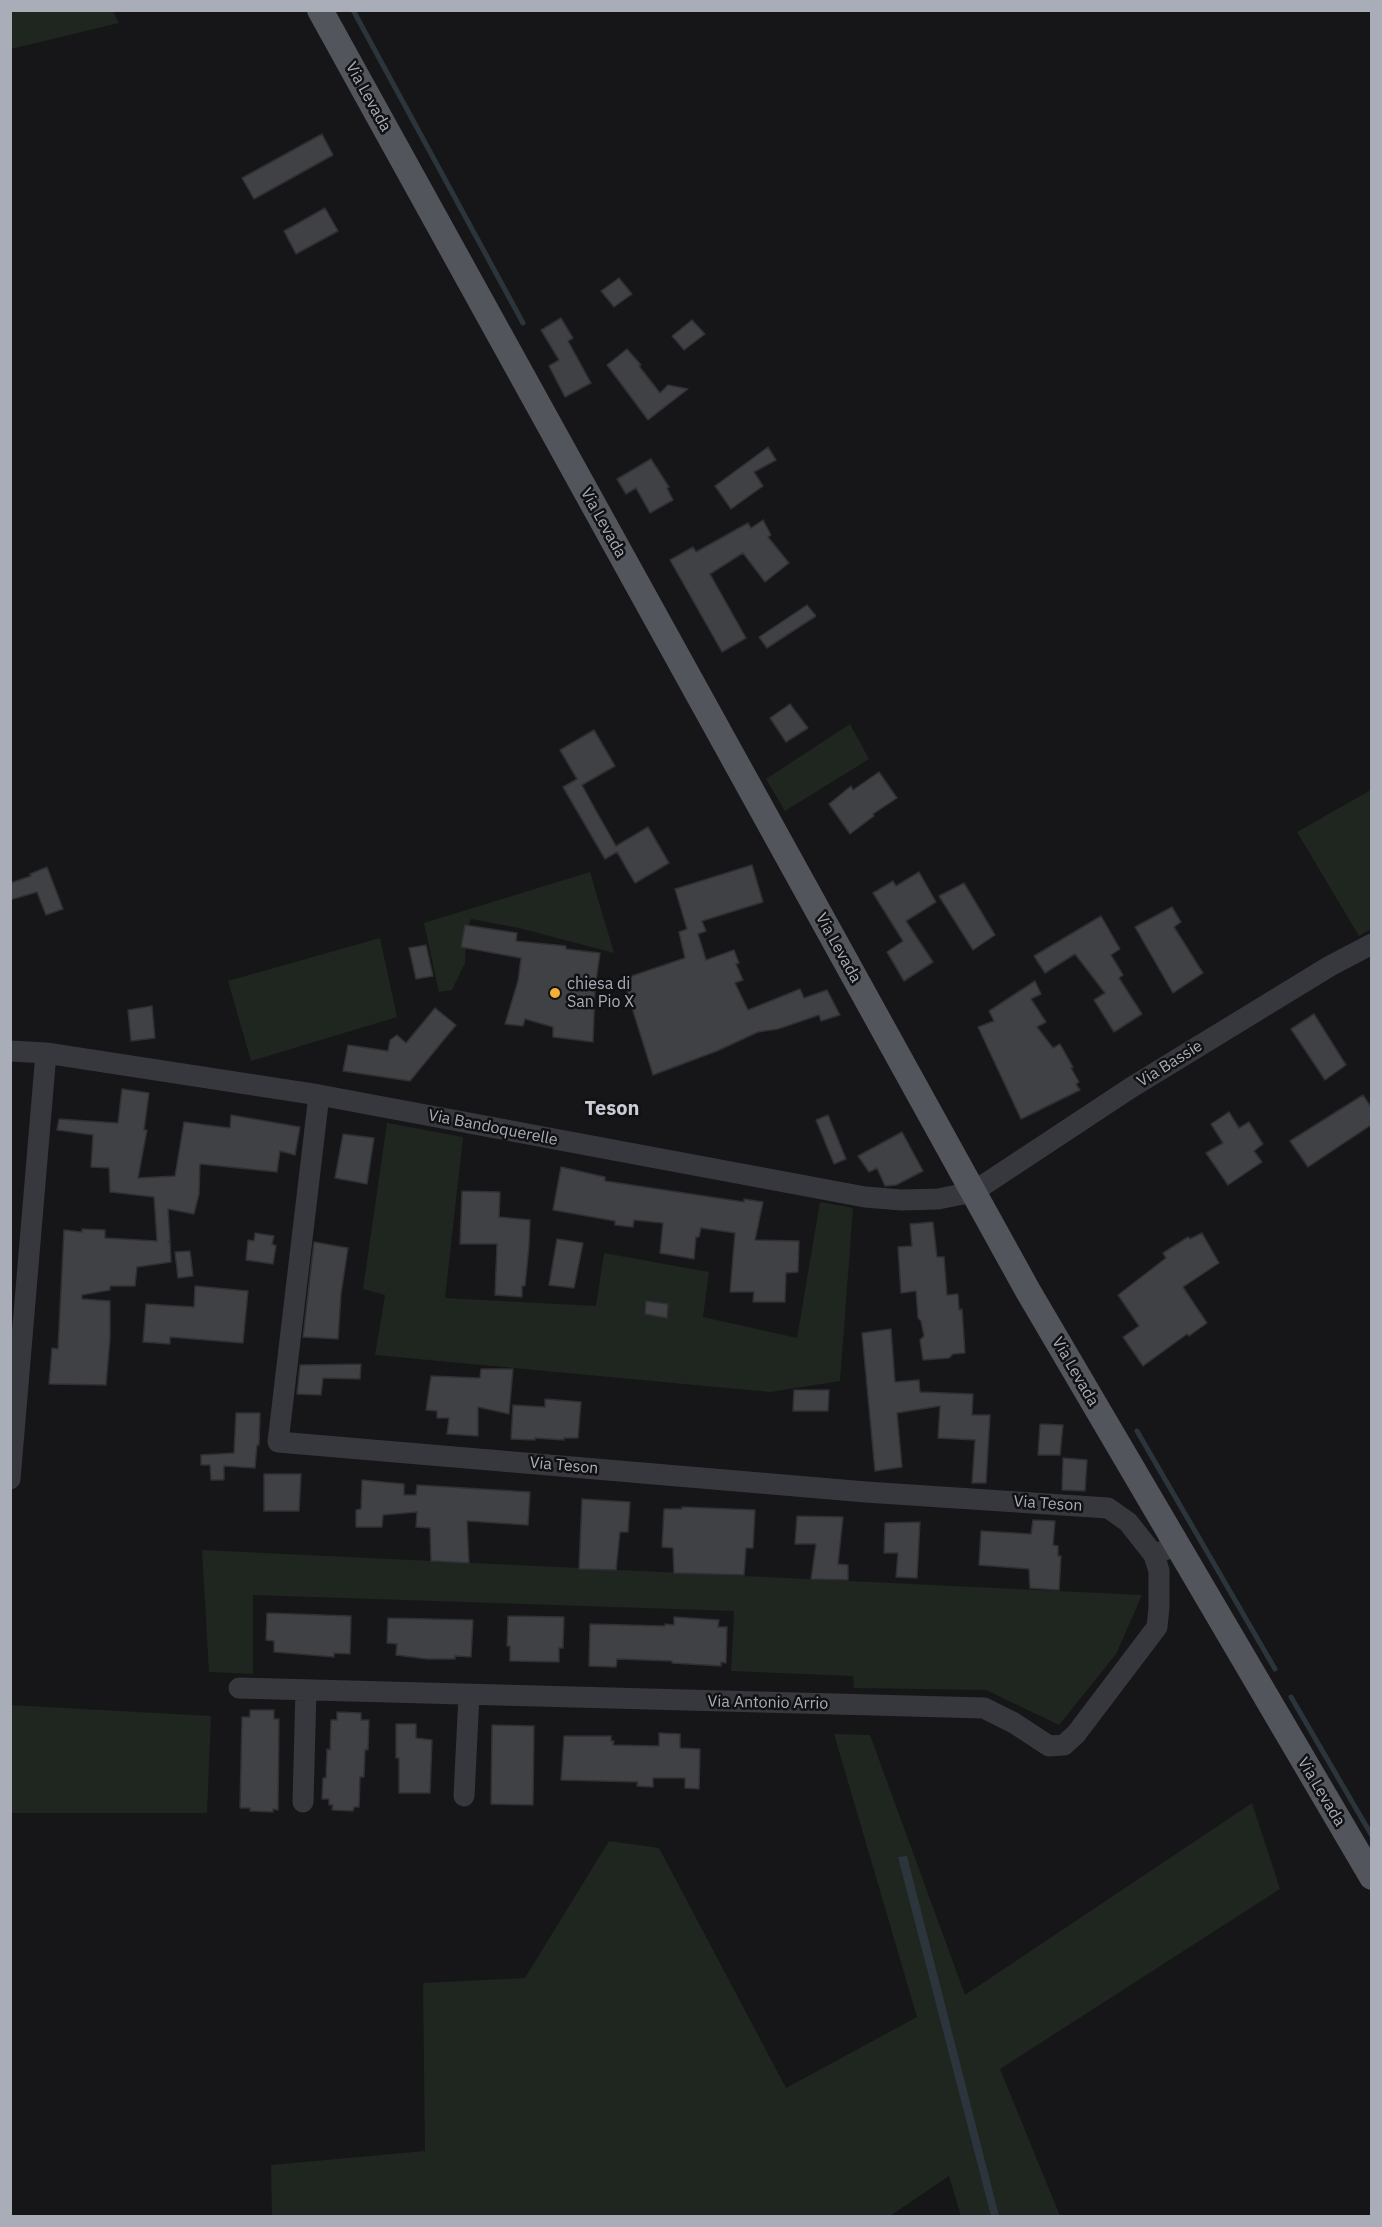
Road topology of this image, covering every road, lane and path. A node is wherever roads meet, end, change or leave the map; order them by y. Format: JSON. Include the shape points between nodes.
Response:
{"nodes":[{"id":1,"x":320,"y":10,"type":"edge"},
{"id":2,"x":1371,"y":944,"type":"edge"},
{"id":3,"x":10,"y":1051,"type":"edge"},
{"id":4,"x":46,"y":1053,"type":"junction"},
{"id":5,"x":319,"y":1095,"type":"junction"},
{"id":6,"x":974,"y":1192,"type":"junction"},
{"id":7,"x":10,"y":1479,"type":"edge"},
{"id":8,"x":1165,"y":1550,"type":"junction"},
{"id":9,"x":239,"y":1688,"type":"dead end"},
{"id":10,"x":306,"y":1690,"type":"junction"},
{"id":11,"x":469,"y":1695,"type":"junction"},
{"id":12,"x":464,"y":1797,"type":"dead end"},
{"id":13,"x":303,"y":1802,"type":"dead end"},
{"id":14,"x":1371,"y":1877,"type":"edge"}],
"edges":[{"from":1,"to":6,"type":"main road","name":"Via Levada"},
{"from":2,"to":6,"type":"street","name":"Via Bassie","via":[[1132,1087]]},
{"from":3,"to":4,"type":"street","name":"Via Bandoquerelle"},
{"from":4,"to":5,"type":"street","name":"Via Bandoquerelle"},
{"from":4,"to":7,"type":"street"},
{"from":5,"to":6,"type":"street","name":"Via Bandoquerelle","via":[[865,1197],[938,1199]]},
{"from":5,"to":8,"type":"street","name":"Via Teson","via":[[278,1442],[866,1492],[1108,1508]]},
{"from":6,"to":8,"type":"main road","name":"Via Levada"},
{"from":8,"to":11,"type":"street","name":"Via Antonio Arrio","via":[[1159,1571],[1157,1627],[1064,1745],[1049,1746],[984,1708]]},
{"from":8,"to":14,"type":"main road","name":"Via Levada"},
{"from":9,"to":10,"type":"street","name":"Via Antonio Arrio"},
{"from":10,"to":11,"type":"street","name":"Via Antonio Arrio"},
{"from":10,"to":13,"type":"street"},
{"from":11,"to":12,"type":"street"}]}
